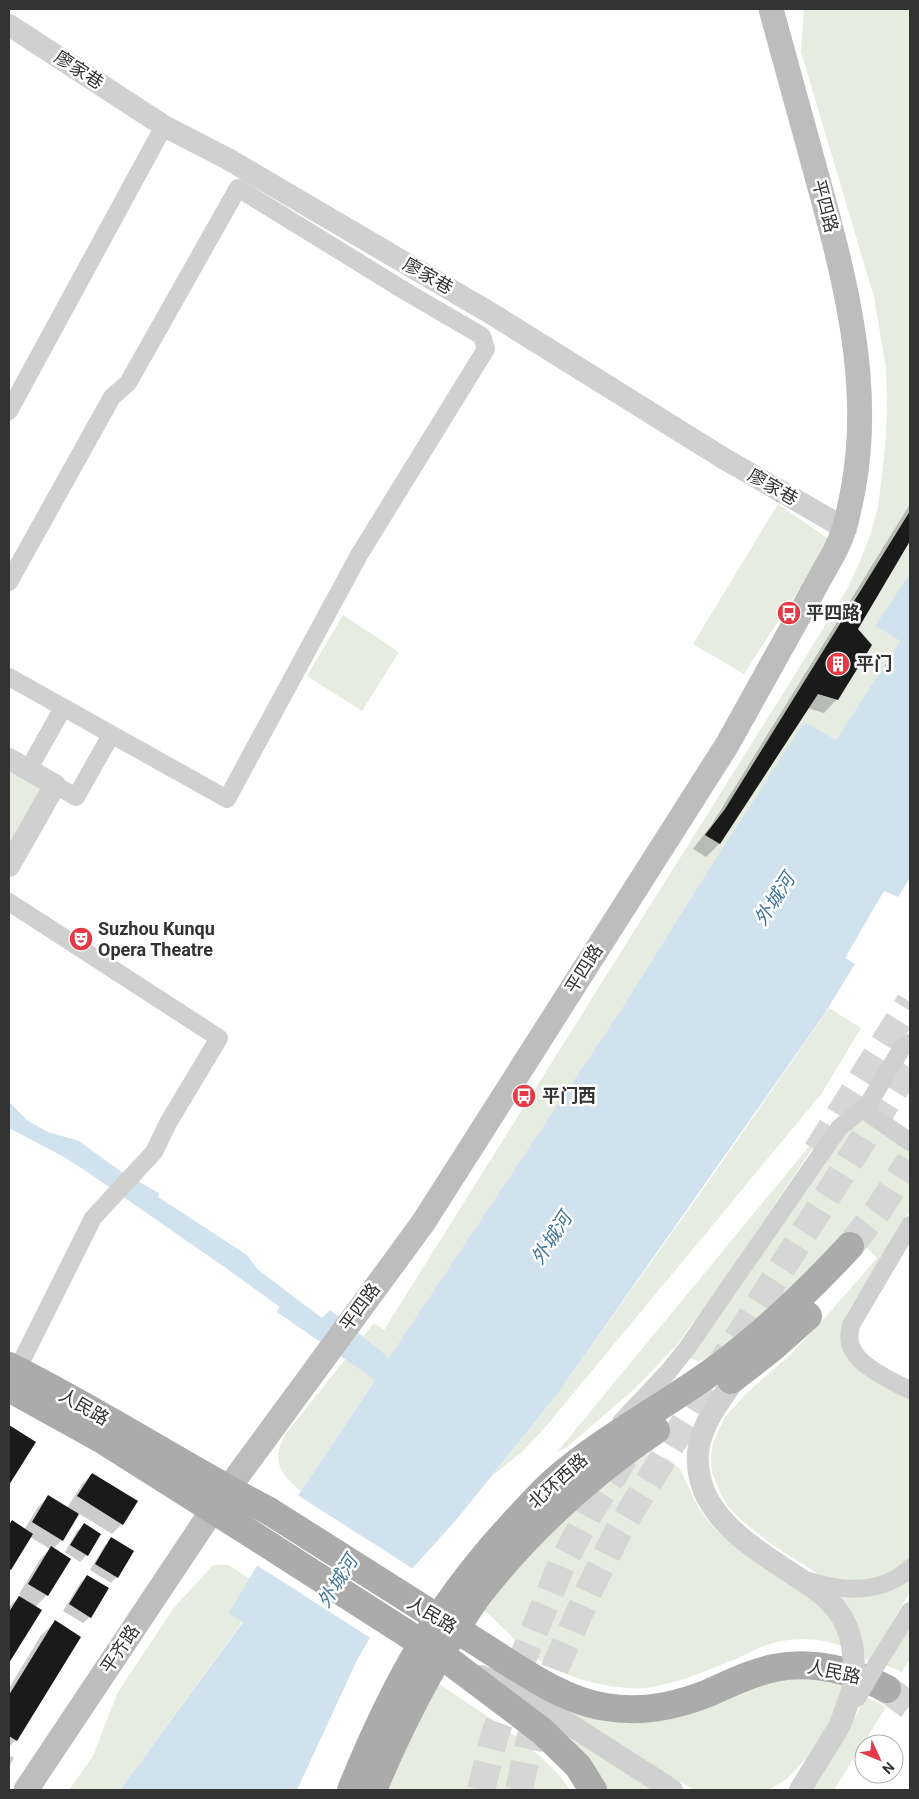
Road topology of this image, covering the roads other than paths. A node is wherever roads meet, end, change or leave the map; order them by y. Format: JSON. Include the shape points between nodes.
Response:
{"nodes":[{"id":1,"x":771,"y":9,"type":"edge"},
{"id":2,"x":9,"y":25,"type":"edge"},
{"id":3,"x":164,"y":126,"type":"junction"},
{"id":4,"x":9,"y":411,"type":"edge"},
{"id":5,"x":846,"y":529,"type":"junction"},
{"id":6,"x":9,"y":582,"type":"edge"},
{"id":7,"x":9,"y":677,"type":"edge"},
{"id":8,"x":63,"y":708,"type":"junction"},
{"id":9,"x":111,"y":734,"type":"junction"},
{"id":10,"x":9,"y":759,"type":"edge"},
{"id":11,"x":28,"y":770,"type":"junction"},
{"id":12,"x":54,"y":785,"type":"junction"},
{"id":13,"x":9,"y":866,"type":"edge"},
{"id":14,"x":9,"y":902,"type":"edge"},
{"id":15,"x":907,"y":1052,"type":"edge"},
{"id":16,"x":869,"y":1102,"type":"junction"},
{"id":17,"x":910,"y":1142,"type":"edge"},
{"id":18,"x":910,"y":1225,"type":"edge"},
{"id":19,"x":11,"y":1375,"type":"edge"},
{"id":20,"x":737,"y":1376,"type":"junction"},
{"id":21,"x":907,"y":1390,"type":"edge"},
{"id":22,"x":594,"y":1450,"type":"junction"},
{"id":23,"x":220,"y":1499,"type":"junction"},
{"id":24,"x":910,"y":1568,"type":"edge"},
{"id":25,"x":800,"y":1578,"type":"junction"},
{"id":26,"x":910,"y":1611,"type":"edge"},
{"id":27,"x":453,"y":1663,"type":"junction"},
{"id":28,"x":882,"y":1676,"type":"junction"},
{"id":29,"x":854,"y":1696,"type":"junction"},
{"id":30,"x":806,"y":1782,"type":"edge"},
{"id":31,"x":26,"y":1790,"type":"edge"},
{"id":32,"x":351,"y":1790,"type":"edge"},
{"id":33,"x":373,"y":1790,"type":"edge"},
{"id":34,"x":593,"y":1790,"type":"edge"},
{"id":35,"x":672,"y":1790,"type":"edge"},
{"id":36,"x":789,"y":1790,"type":"edge"}],
"edges":[{"from":1,"to":5,"type":"main road","name":"平四路","via":[[848,299],[860,397],[858,463]]},
{"from":2,"to":3,"type":"street","name":"廖家巷"},
{"from":3,"to":4,"type":"street"},
{"from":3,"to":5,"type":"street","name":"廖家巷","via":[[228,159],[492,314],[715,453]]},
{"from":5,"to":23,"type":"main road","name":"平四路","via":[[726,744],[423,1223]]},
{"from":6,"to":9,"type":"street","via":[[112,396],[128,383],[238,188],[482,336],[486,348],[359,555],[227,799]]},
{"from":7,"to":8,"type":"street"},
{"from":8,"to":9,"type":"street"},
{"from":8,"to":11,"type":"street"},
{"from":9,"to":12,"type":"street","via":[[76,797]]},
{"from":10,"to":11,"type":"street"},
{"from":11,"to":12,"type":"street"},
{"from":12,"to":13,"type":"street"},
{"from":14,"to":19,"type":"street","via":[[219,1038],[154,1152],[93,1218]]},
{"from":15,"to":16,"type":"street"},
{"from":16,"to":17,"type":"street","via":[[874,1117]]},
{"from":16,"to":22,"type":"street","via":[[839,1128],[669,1371]]},
{"from":18,"to":21,"type":"street","via":[[851,1325],[849,1339],[854,1353],[866,1364]]},
{"from":19,"to":23,"type":"main road","name":"人民路","via":[[55,1389]]},
{"from":20,"to":22,"type":"main road","name":"北环西路","via":[[802,1322],[840,1284],[857,1252],[725,1362]]},
{"from":20,"to":25,"type":"street","via":[[702,1434],[698,1476],[708,1500],[723,1521]]},
{"from":20,"to":33,"type":"main road","name":"北环西路","via":[[601,1469],[566,1498],[510,1557],[478,1596],[428,1675]]},
{"from":22,"to":32,"type":"main road","name":"北环西路","via":[[524,1512],[460,1585],[431,1627],[396,1689]]},
{"from":23,"to":27,"type":"main road","name":"人民路","bridge":true,"via":[[253,1535]]},
{"from":23,"to":28,"type":"main road","name":"人民路","bridge":true,"via":[[269,1511],[550,1687],[605,1707],[639,1709],[674,1704],[772,1668],[813,1665],[867,1679]]},
{"from":23,"to":31,"type":"main road","name":"平齐路"},
{"from":24,"to":25,"type":"street","via":[[892,1580],[866,1588],[828,1587]]},
{"from":25,"to":29,"type":"street","bridge":true,"via":[[829,1599],[848,1631],[854,1654]]},
{"from":26,"to":28,"type":"street"},
{"from":27,"to":34,"type":"main road","name":"人民路","via":[[549,1737],[578,1766]]},
{"from":27,"to":35,"type":"street","via":[[518,1692]]},
{"from":28,"to":29,"type":"street","bridge":true},
{"from":29,"to":30,"type":"street"},
{"from":30,"to":36,"type":"street"}]}
